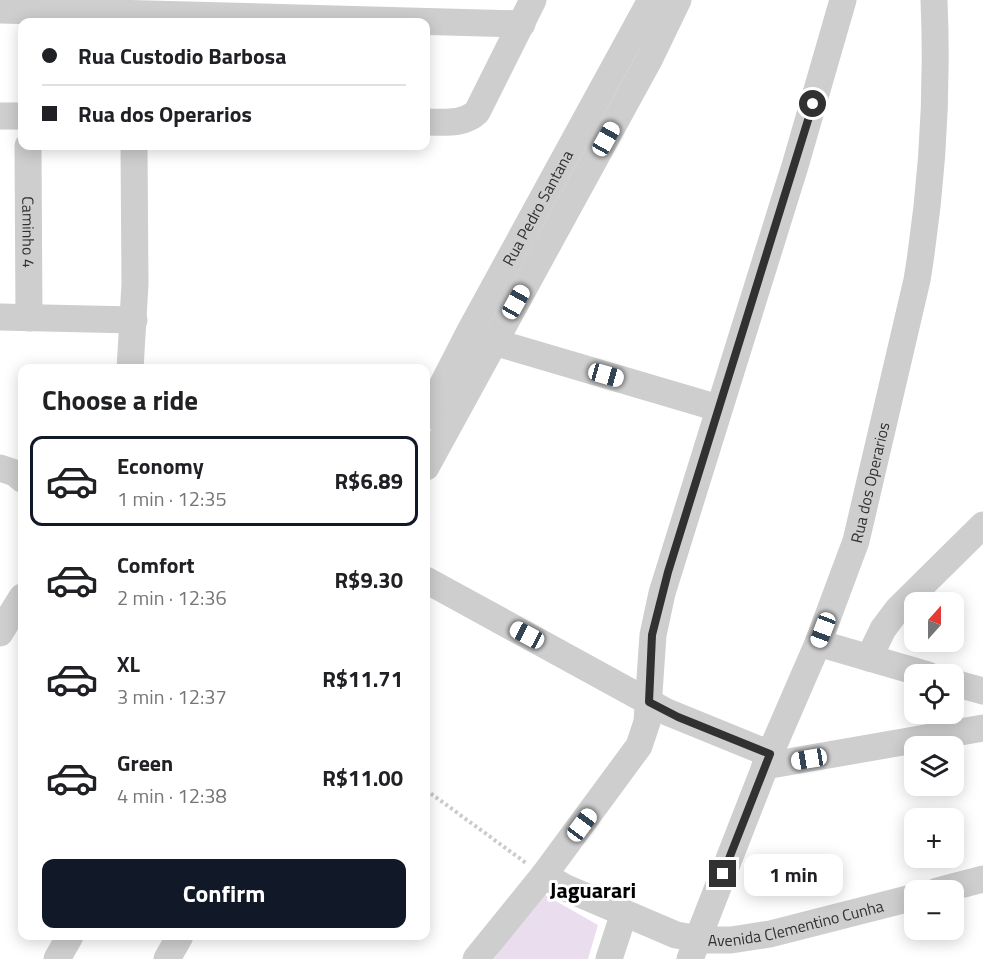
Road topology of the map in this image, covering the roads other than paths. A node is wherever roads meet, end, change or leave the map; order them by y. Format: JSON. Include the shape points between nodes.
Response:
{"nodes":[{"id":1,"x":651,"y":0,"type":"edge"},
{"id":2,"x":678,"y":0,"type":"edge"},
{"id":3,"x":843,"y":0,"type":"edge"},
{"id":4,"x":934,"y":0,"type":"edge"},
{"id":5,"x":0,"y":10,"type":"edge"},
{"id":6,"x":134,"y":12,"type":"edge"},
{"id":7,"x":528,"y":12,"type":"edge"},
{"id":8,"x":308,"y":13,"type":"edge"},
{"id":9,"x":0,"y":116,"type":"edge"},
{"id":10,"x":18,"y":116,"type":"edge"},
{"id":11,"x":430,"y":122,"type":"edge"},
{"id":12,"x":28,"y":150,"type":"edge"},
{"id":13,"x":134,"y":150,"type":"edge"},
{"id":14,"x":0,"y":317,"type":"edge"},
{"id":15,"x":29,"y":318,"type":"junction"},
{"id":16,"x":134,"y":320,"type":"junction"},
{"id":17,"x":470,"y":331,"type":"junction"},
{"id":18,"x":494,"y":342,"type":"junction"},
{"id":19,"x":130,"y":364,"type":"edge"},
{"id":20,"x":718,"y":408,"type":"junction"},
{"id":21,"x":430,"y":409,"type":"edge"},
{"id":22,"x":430,"y":460,"type":"edge"},
{"id":23,"x":0,"y":468,"type":"edge"},
{"id":24,"x":18,"y":476,"type":"edge"},
{"id":25,"x":982,"y":528,"type":"edge"},
{"id":26,"x":430,"y":582,"type":"edge"},
{"id":27,"x":18,"y":604,"type":"edge"},
{"id":28,"x":0,"y":633,"type":"edge"},
{"id":29,"x":818,"y":643,"type":"junction"},
{"id":30,"x":870,"y":657,"type":"junction"},
{"id":31,"x":904,"y":668,"type":"edge"},
{"id":32,"x":964,"y":686,"type":"edge"},
{"id":33,"x":983,"y":691,"type":"edge"},
{"id":34,"x":649,"y":702,"type":"junction"},
{"id":35,"x":983,"y":728,"type":"edge"},
{"id":36,"x":767,"y":760,"type":"junction"},
{"id":37,"x":544,"y":876,"type":"junction"},
{"id":38,"x":983,"y":879,"type":"edge"},
{"id":39,"x":964,"y":884,"type":"edge"},
{"id":40,"x":983,"y":899,"type":"edge"},
{"id":41,"x":904,"y":900,"type":"edge"},
{"id":42,"x":964,"y":904,"type":"edge"},
{"id":43,"x":624,"y":913,"type":"junction"},
{"id":44,"x":904,"y":918,"type":"edge"},
{"id":45,"x":68,"y":940,"type":"edge"},
{"id":46,"x":178,"y":940,"type":"edge"},
{"id":47,"x":689,"y":946,"type":"edge"},
{"id":48,"x":57,"y":959,"type":"edge"},
{"id":49,"x":167,"y":959,"type":"edge"},
{"id":50,"x":476,"y":959,"type":"edge"},
{"id":51,"x":609,"y":959,"type":"edge"}],
"edges":[{"from":1,"to":17,"type":"street","name":"Rua Pedro Santana"},
{"from":2,"to":18,"type":"street","name":"Rua Pedro Santana"},
{"from":3,"to":20,"type":"street"},
{"from":4,"to":29,"type":"street","name":"Rua dos Operarios","via":[[934,119],[917,280],[856,541]]},
{"from":5,"to":6,"type":"street"},
{"from":6,"to":8,"type":"street"},
{"from":7,"to":8,"type":"street"},
{"from":7,"to":11,"type":"street","via":[[481,106],[471,118]]},
{"from":9,"to":10,"type":"street"},
{"from":12,"to":15,"type":"street","name":"Caminho 4"},
{"from":13,"to":16,"type":"street"},
{"from":14,"to":15,"type":"street"},
{"from":15,"to":16,"type":"street"},
{"from":16,"to":19,"type":"street"},
{"from":17,"to":18,"type":"street"},
{"from":17,"to":21,"type":"street","name":"Rua Pedro Santana"},
{"from":18,"to":20,"type":"street"},
{"from":18,"to":22,"type":"street","name":"Rua Pedro Santana"},
{"from":20,"to":34,"type":"street","via":[[652,635]]},
{"from":23,"to":24,"type":"street"},
{"from":25,"to":30,"type":"street","via":[[898,609]]},
{"from":26,"to":34,"type":"street"},
{"from":27,"to":28,"type":"street"},
{"from":29,"to":30,"type":"street"},
{"from":29,"to":36,"type":"street","name":"Rua dos Operarios"},
{"from":30,"to":31,"type":"street"},
{"from":32,"to":33,"type":"street"},
{"from":34,"to":36,"type":"street"},
{"from":34,"to":37,"type":"street","via":[[639,746]]},
{"from":35,"to":36,"type":"street"},
{"from":36,"to":47,"type":"street","name":"Rua dos Operarios"},
{"from":37,"to":43,"type":"street","name":"Avenida Clementino Cunha"},
{"from":37,"to":50,"type":"street"},
{"from":38,"to":39,"type":"street"},
{"from":40,"to":42,"type":"street"},
{"from":41,"to":47,"type":"street","name":"Avenida Clementino Cunha","via":[[770,934]]},
{"from":43,"to":47,"type":"street","name":"Avenida Clementino Cunha"},
{"from":43,"to":51,"type":"street"},
{"from":44,"to":47,"type":"street","name":"Avenida Clementino Cunha","via":[[752,953],[709,956]]},
{"from":45,"to":48,"type":"street"},
{"from":46,"to":49,"type":"street"}]}
